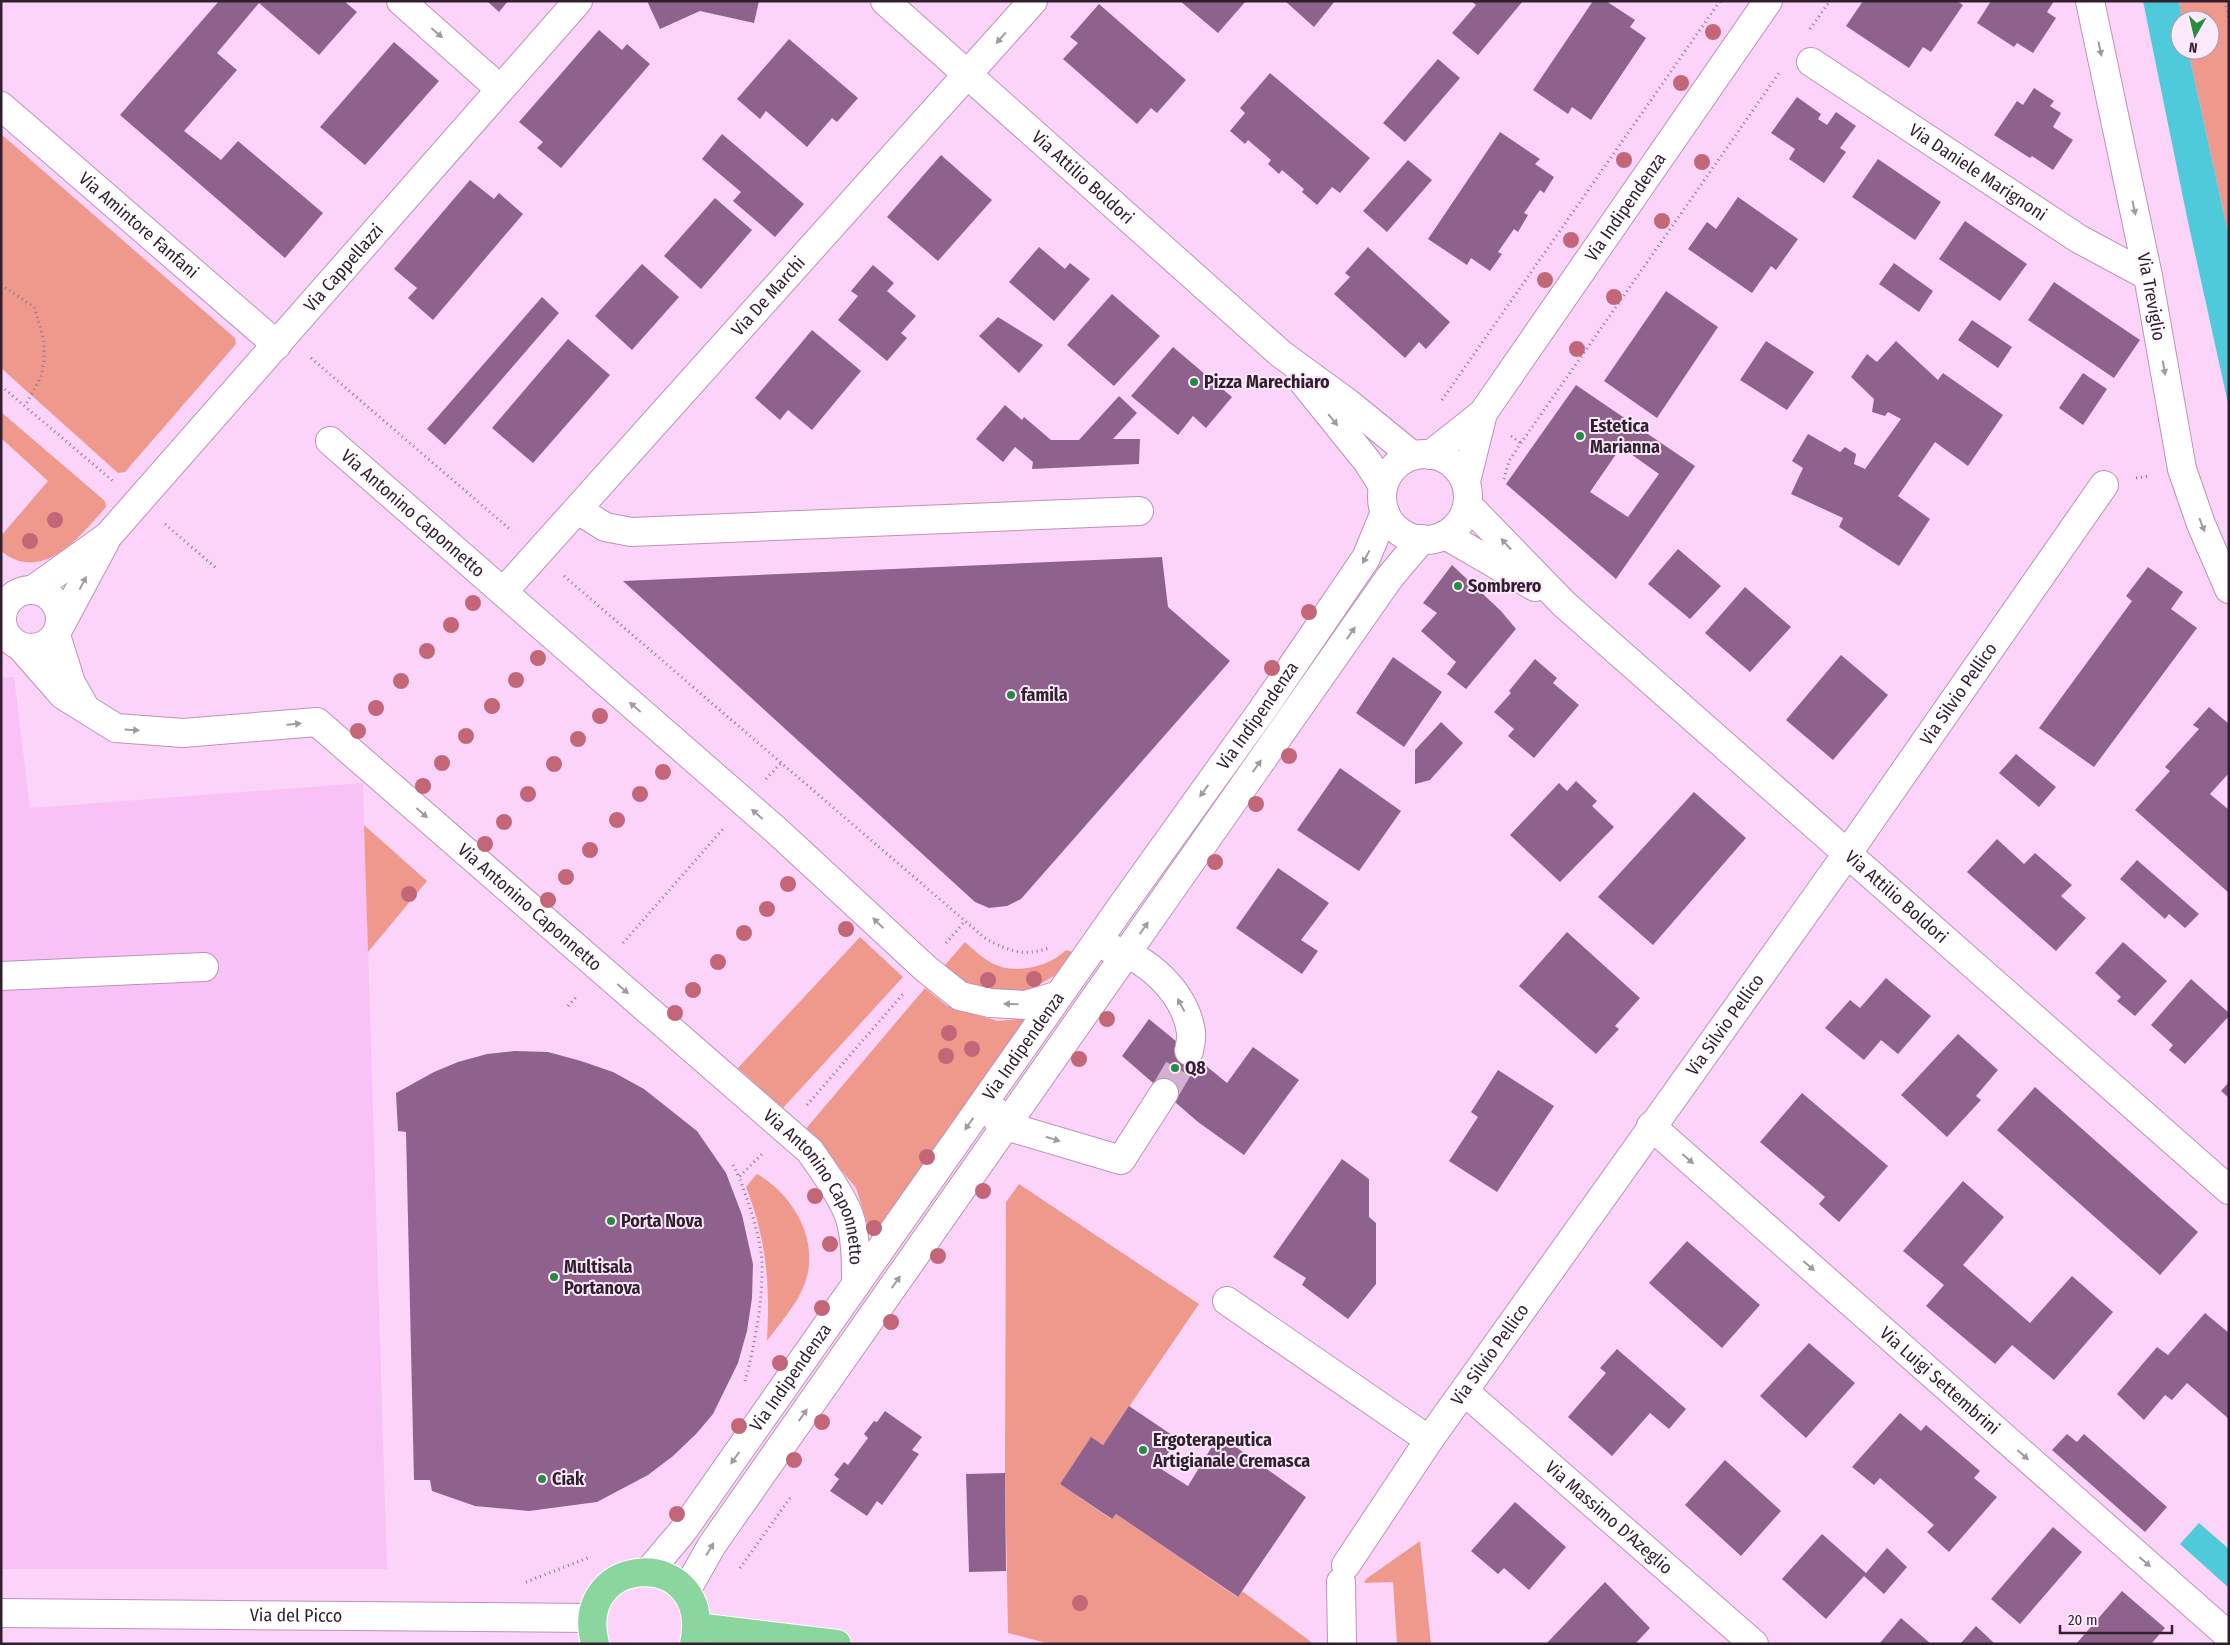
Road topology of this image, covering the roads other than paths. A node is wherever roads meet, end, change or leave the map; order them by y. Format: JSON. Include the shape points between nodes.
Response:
{"nodes":[{"id":1,"x":401,"y":1,"type":"edge"},
{"id":2,"x":578,"y":1,"type":"edge"},
{"id":3,"x":885,"y":1,"type":"edge"},
{"id":4,"x":1033,"y":1,"type":"edge"},
{"id":5,"x":1768,"y":1,"type":"edge"},
{"id":6,"x":2090,"y":1,"type":"edge"},
{"id":7,"x":1811,"y":62,"type":"dead end"},
{"id":8,"x":968,"y":76,"type":"junction"},
{"id":9,"x":500,"y":89,"type":"junction"},
{"id":10,"x":1,"y":106,"type":"edge"},
{"id":11,"x":2148,"y":276,"type":"junction"},
{"id":12,"x":277,"y":345,"type":"junction"},
{"id":13,"x":1281,"y":354,"type":"junction"},
{"id":14,"x":1483,"y":413,"type":"junction"},
{"id":15,"x":330,"y":440,"type":"dead end"},
{"id":16,"x":1421,"y":455,"type":"junction"},
{"id":17,"x":2104,"y":485,"type":"road end"},
{"id":18,"x":1467,"y":493,"type":"junction"},
{"id":19,"x":1384,"y":499,"type":"junction"},
{"id":20,"x":578,"y":510,"type":"junction"},
{"id":21,"x":1139,"y":511,"type":"dead end"},
{"id":22,"x":108,"y":536,"type":"junction"},
{"id":23,"x":1434,"y":537,"type":"junction"},
{"id":24,"x":2229,"y":589,"type":"edge"},
{"id":25,"x":504,"y":591,"type":"junction"},
{"id":26,"x":12,"y":593,"type":"edge"},
{"id":27,"x":1564,"y":604,"type":"junction"},
{"id":28,"x":58,"y":630,"type":"junction"},
{"id":29,"x":12,"y":643,"type":"edge"},
{"id":30,"x":88,"y":712,"type":"junction"},
{"id":31,"x":1847,"y":854,"type":"junction"},
{"id":32,"x":1110,"y":950,"type":"junction"},
{"id":33,"x":204,"y":967,"type":"dead end"},
{"id":34,"x":1,"y":976,"type":"edge"},
{"id":35,"x":1059,"y":995,"type":"junction"},
{"id":36,"x":1189,"y":1051,"type":"tunnel mouth"},
{"id":37,"x":1164,"y":1093,"type":"tunnel mouth"},
{"id":38,"x":1006,"y":1126,"type":"junction"},
{"id":39,"x":1651,"y":1126,"type":"junction"},
{"id":40,"x":2229,"y":1190,"type":"edge"},
{"id":41,"x":856,"y":1284,"type":"junction"},
{"id":42,"x":1227,"y":1301,"type":"dead end"},
{"id":43,"x":1465,"y":1392,"type":"junction"},
{"id":44,"x":1429,"y":1440,"type":"junction"},
{"id":45,"x":649,"y":1571,"type":"junction"},
{"id":46,"x":686,"y":1591,"type":"junction"},
{"id":47,"x":1,"y":1613,"type":"edge"},
{"id":48,"x":594,"y":1635,"type":"edge"},
{"id":49,"x":695,"y":1635,"type":"edge"},
{"id":50,"x":2229,"y":1636,"type":"edge"},
{"id":51,"x":761,"y":1639,"type":"edge"},
{"id":52,"x":837,"y":1644,"type":"edge"},
{"id":53,"x":1342,"y":1644,"type":"edge"},
{"id":54,"x":1754,"y":1644,"type":"edge"}],
"edges":[{"from":1,"to":9,"type":"street","one_way":true},
{"from":2,"to":9,"type":"street","name":"Via Cappellazzi"},
{"from":3,"to":8,"type":"street","name":"Via Attilio Boldori"},
{"from":4,"to":8,"type":"street","name":"Via De Marchi","one_way":true},
{"from":5,"to":14,"type":"street","name":"Via Indipendenza"},
{"from":6,"to":11,"type":"street","name":"Via Treviglio","one_way":true},
{"from":7,"to":11,"type":"street","name":"Via Daniele Marignoni","via":[[2079,239]]},
{"from":8,"to":13,"type":"street","name":"Via Attilio Boldori"},
{"from":8,"to":20,"type":"street","name":"Via De Marchi"},
{"from":9,"to":12,"type":"street","name":"Via Cappellazzi"},
{"from":10,"to":12,"type":"street","name":"Via Amintore Fanfani"},
{"from":11,"to":24,"type":"street","name":"Via Treviglio","one_way":true,"via":[[2182,469],[2200,524]]},
{"from":12,"to":22,"type":"street","name":"Via Cappellazzi"},
{"from":13,"to":16,"type":"street","name":"Via Attilio Boldori"},
{"from":13,"to":19,"type":"street","name":"Via Attilio Boldori","one_way":true,"via":[[1367,461]]},
{"from":14,"to":16,"type":"street","name":"Via Indipendenza"},
{"from":14,"to":18,"type":"street","name":"Via Indipendenza"},
{"from":15,"to":25,"type":"street","name":"Via Antonino Caponnetto"},
{"from":16,"to":18,"type":"street","via":[[1440,456],[1452,462],[1462,472]]},
{"from":16,"to":19,"type":"street","via":[[1397,464],[1389,472]]},
{"from":17,"to":31,"type":"street","name":"Via Silvio Pellico"},
{"from":18,"to":23,"type":"street","via":[[1464,517],[1456,528]]},
{"from":27,"to":18,"type":"street","name":"Via Attilio Boldori","one_way":true},
{"from":19,"to":23,"type":"street","via":[[1391,523],[1400,532],[1411,537]]},
{"from":19,"to":32,"type":"street","name":"Via Indipendenza","one_way":true,"via":[[1366,558],[1126,900]]},
{"from":20,"to":21,"type":"street","via":[[605,527],[631,532]]},
{"from":20,"to":25,"type":"street","name":"Via De Marchi"},
{"from":22,"to":26,"type":"street","name":"Via Cappellazzi"},
{"from":28,"to":22,"type":"street","name":"Via Cappellazzi","one_way":true},
{"from":23,"to":27,"type":"street","name":"Via Attilio Boldori"},
{"from":32,"to":23,"type":"street","name":"Via Indipendenza","one_way":true,"via":[[1390,577]]},
{"from":35,"to":25,"type":"street","name":"Via Antonino Caponnetto","one_way":true,"via":[[1026,1005],[990,1004],[960,996]]},
{"from":26,"to":28,"type":"street","via":[[48,595],[58,605],[61,615]]},
{"from":26,"to":29,"type":"street","via":[[2,618]]},
{"from":27,"to":31,"type":"street","name":"Via Attilio Boldori"},
{"from":28,"to":29,"type":"street","via":[[49,643],[40,647]]},
{"from":28,"to":30,"type":"street","via":[[71,683]]},
{"from":29,"to":30,"type":"street","name":"Via Antonino Caponnetto","via":[[63,695]]},
{"from":30,"to":41,"type":"street","name":"Via Antonino Caponnetto","one_way":true,"via":[[116,728],[183,733],[317,722],[810,1152],[851,1220]]},
{"from":31,"to":39,"type":"street","name":"Via Silvio Pellico"},
{"from":31,"to":40,"type":"street","name":"Via Attilio Boldori"},
{"from":32,"to":35,"type":"street","name":"Via Indipendenza"},
{"from":36,"to":32,"type":"street","one_way":true,"via":[[1192,1033],[1183,1007],[1167,981]]},
{"from":32,"to":38,"type":"street","name":"Via Indipendenza"},
{"from":33,"to":34,"type":"street"},
{"from":35,"to":41,"type":"street","name":"Via Indipendenza","one_way":true},
{"from":38,"to":37,"type":"street","one_way":true,"via":[[1121,1160]]},
{"from":46,"to":38,"type":"street","name":"Via Indipendenza","one_way":true,"via":[[712,1544]]},
{"from":39,"to":43,"type":"street","name":"Via Silvio Pellico"},
{"from":39,"to":50,"type":"street","name":"Via Luigi Settembrini","one_way":true},
{"from":41,"to":45,"type":"street","name":"Via Indipendenza","one_way":true,"via":[[687,1525]]},
{"from":42,"to":44,"type":"street"},
{"from":43,"to":44,"type":"street","name":"Via Silvio Pellico"},
{"from":43,"to":54,"type":"street","name":"Via Massimo D'Azeglio"},
{"from":44,"to":53,"type":"street","name":"Via Silvio Pellico","via":[[1344,1574]]},
{"from":45,"to":46,"type":"main road","via":[[668,1576]]},
{"from":45,"to":48,"type":"main road","via":[[626,1574],[605,1588],[596,1602]]},
{"from":46,"to":49,"type":"main road","via":[[696,1610]]},
{"from":47,"to":48,"type":"street","name":"Via del Picco"},
{"from":49,"to":51,"type":"main road"},
{"from":51,"to":52,"type":"main road"}]}
